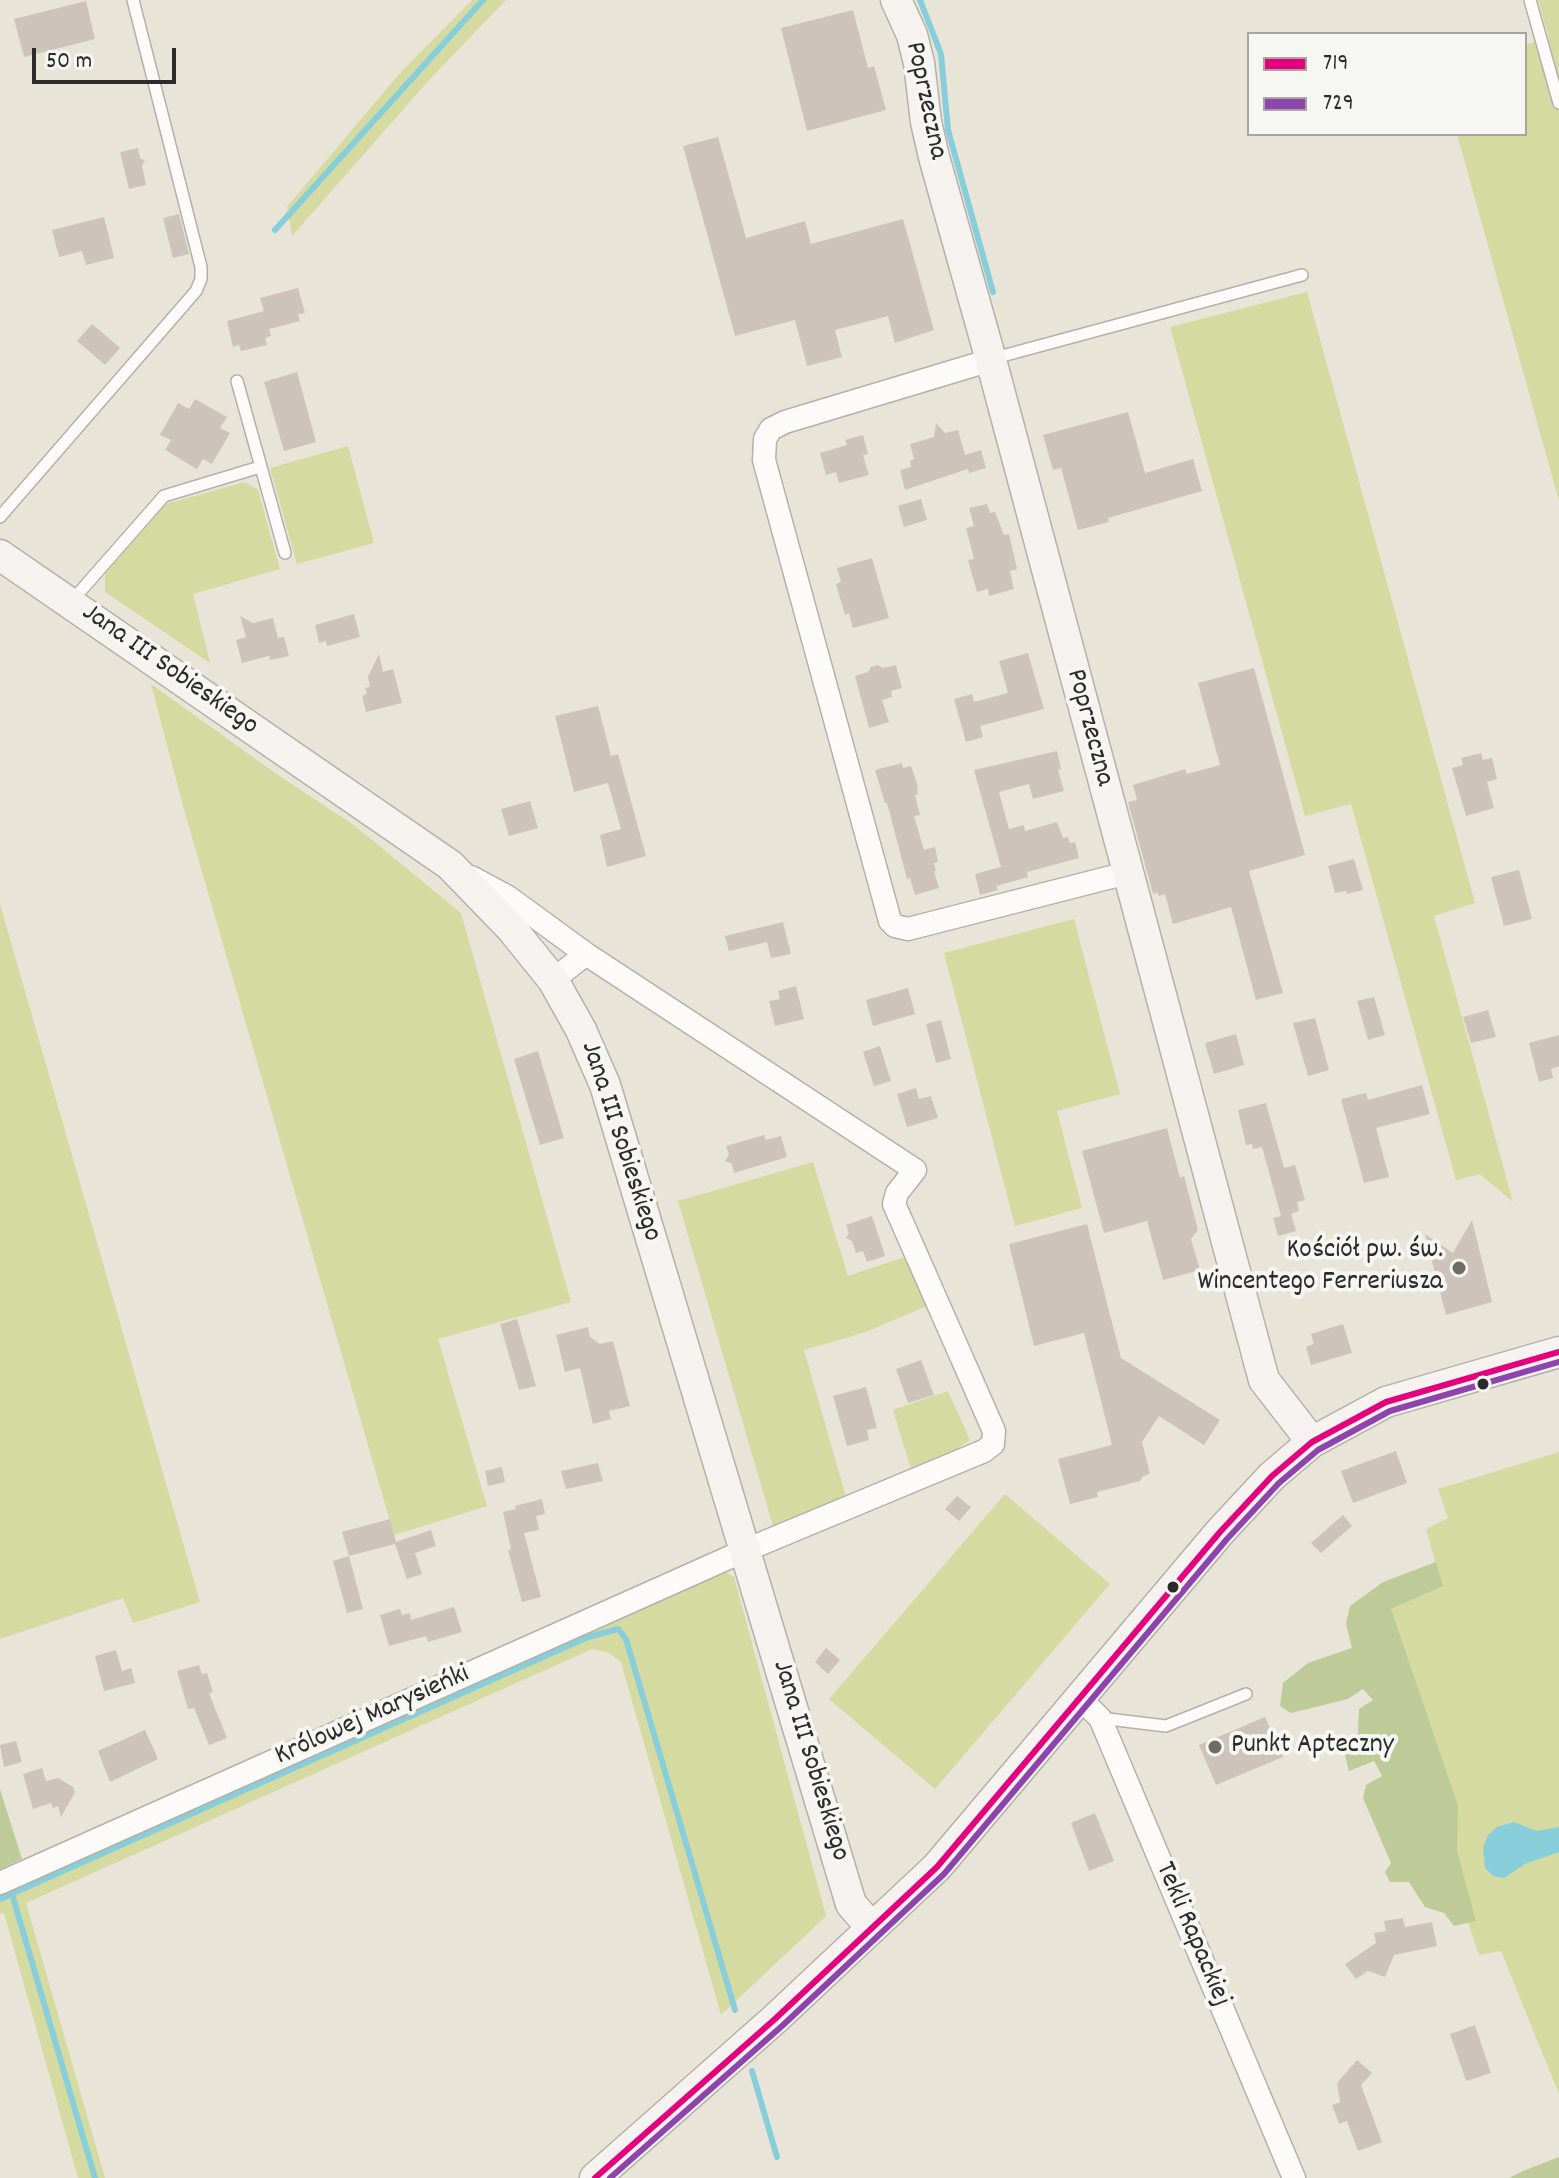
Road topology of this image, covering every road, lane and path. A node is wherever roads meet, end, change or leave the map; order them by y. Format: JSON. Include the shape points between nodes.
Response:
{"nodes":[{"id":1,"x":133,"y":0,"type":"edge"},
{"id":2,"x":896,"y":0,"type":"edge"},
{"id":3,"x":1530,"y":0,"type":"edge"},
{"id":4,"x":1559,"y":103,"type":"edge"},
{"id":5,"x":1302,"y":275,"type":"dead end"},
{"id":6,"x":991,"y":360,"type":"junction"},
{"id":7,"x":237,"y":381,"type":"dead end"},
{"id":8,"x":260,"y":467,"type":"junction"},
{"id":9,"x":0,"y":517,"type":"edge"},
{"id":10,"x":285,"y":553,"type":"dead end"},
{"id":11,"x":0,"y":555,"type":"edge"},
{"id":12,"x":70,"y":603,"type":"junction"},
{"id":13,"x":450,"y":865,"type":"junction"},
{"id":14,"x":1127,"y":873,"type":"junction"},
{"id":15,"x":586,"y":954,"type":"junction"},
{"id":16,"x":553,"y":980,"type":"junction"},
{"id":17,"x":1559,"y":1352,"type":"edge"},
{"id":18,"x":1312,"y":1442,"type":"junction"},
{"id":19,"x":746,"y":1550,"type":"junction"},
{"id":20,"x":1246,"y":1694,"type":"dead end"},
{"id":21,"x":1090,"y":1708,"type":"junction"},
{"id":22,"x":0,"y":1883,"type":"edge"},
{"id":23,"x":872,"y":1928,"type":"junction"},
{"id":24,"x":595,"y":2178,"type":"edge"},
{"id":25,"x":1294,"y":2178,"type":"edge"}],
"edges":[{"from":1,"to":9,"type":"lane","via":[[201,279]]},
{"from":2,"to":6,"type":"main road","name":"Poprzeczna","via":[[912,35],[934,157]]},
{"from":3,"to":4,"type":"lane"},
{"from":5,"to":6,"type":"lane"},
{"from":6,"to":14,"type":"main road","name":"Poprzeczna"},
{"from":6,"to":14,"type":"street","via":[[785,422],[765,439],[764,460],[890,921],[908,929]]},
{"from":7,"to":8,"type":"lane"},
{"from":8,"to":10,"type":"lane"},
{"from":8,"to":12,"type":"lane","via":[[164,496]]},
{"from":11,"to":12,"type":"main road","name":"Jana III Sobieskiego"},
{"from":12,"to":13,"type":"main road","name":"Jana III Sobieskiego"},
{"from":13,"to":15,"type":"street","via":[[508,897]]},
{"from":13,"to":16,"type":"main road","name":"Jana III Sobieskiego"},
{"from":14,"to":18,"type":"main road","name":"Poprzeczna","via":[[1264,1380]]},
{"from":15,"to":16,"type":"street"},
{"from":15,"to":19,"type":"street","name":"Królowej Marysieńki","via":[[915,1170],[894,1204],[994,1431],[993,1444],[984,1451]]},
{"from":16,"to":19,"type":"main road","name":"Jana III Sobieskiego","via":[[605,1085]]},
{"from":17,"to":18,"type":"main road","via":[[1386,1402]]},
{"from":18,"to":21,"type":"main road","via":[[1220,1532]]},
{"from":19,"to":22,"type":"street","name":"Królowej Marysieńki"},
{"from":19,"to":23,"type":"main road","name":"Jana III Sobieskiego","via":[[851,1904]]},
{"from":20,"to":21,"type":"lane","via":[[1166,1726]]},
{"from":21,"to":23,"type":"main road"},
{"from":21,"to":25,"type":"street","name":"Tekli Rapackiej"},
{"from":23,"to":24,"type":"main road"}]}
